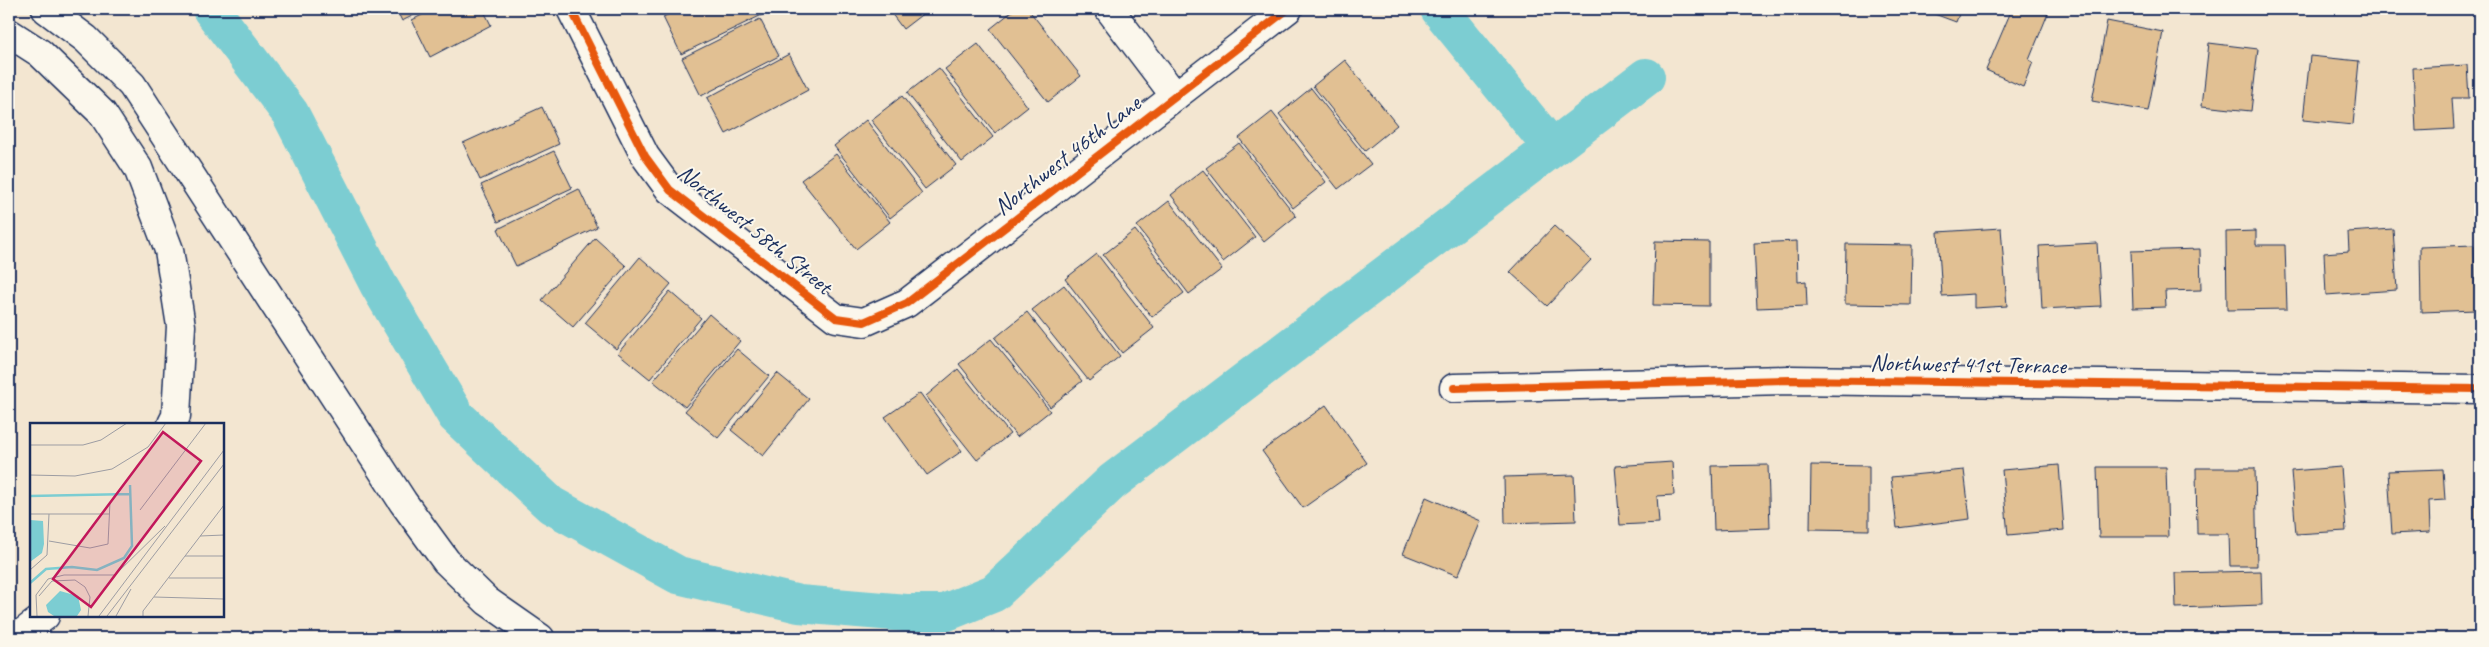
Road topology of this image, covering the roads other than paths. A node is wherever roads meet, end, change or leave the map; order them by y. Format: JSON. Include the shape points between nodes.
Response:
{"nodes":[{"id":1,"x":46,"y":9,"type":"edge"},
{"id":2,"x":571,"y":9,"type":"edge"},
{"id":3,"x":1109,"y":9,"type":"edge"},
{"id":4,"x":1288,"y":9,"type":"edge"},
{"id":5,"x":9,"y":33,"type":"edge"},
{"id":6,"x":1175,"y":96,"type":"junction"},
{"id":7,"x":864,"y":322,"type":"joint"},
{"id":8,"x":1454,"y":388,"type":"dead end"},
{"id":9,"x":2480,"y":389,"type":"edge"},
{"id":10,"x":172,"y":423,"type":"edge"},
{"id":11,"x":44,"y":617,"type":"edge"},
{"id":12,"x":16,"y":638,"type":"edge"},
{"id":13,"x":540,"y":638,"type":"edge"}],
"edges":[{"from":1,"to":13,"type":"main road","via":[[86,39],[132,86],[403,502],[446,561],[487,601]]},
{"from":2,"to":7,"type":"main road","name":"Northwest 58th Street","via":[[645,156],[670,190],[836,318]]},
{"from":3,"to":6,"type":"main road"},
{"from":4,"to":6,"type":"main road","name":"Northwest 46th Lane"},
{"from":5,"to":10,"type":"main road","via":[[40,52],[102,114],[138,168],[169,250],[181,326],[176,416]]},
{"from":6,"to":7,"type":"main road","name":"Northwest 46th Lane","via":[[907,303]]},
{"from":8,"to":9,"type":"main road","name":"Northwest 41st Terrace","via":[[1790,380]]},
{"from":11,"to":12,"type":"main road"}]}
